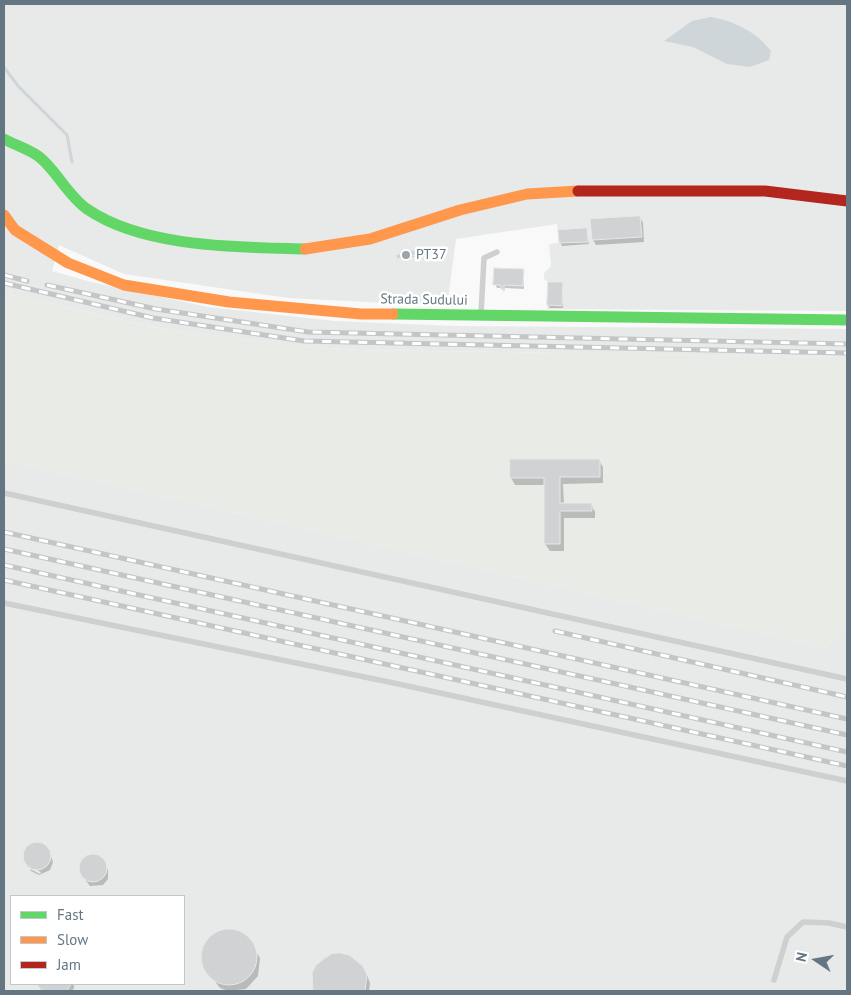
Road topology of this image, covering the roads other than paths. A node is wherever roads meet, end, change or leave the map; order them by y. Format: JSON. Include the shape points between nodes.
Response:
{"nodes":[{"id":1,"x":4,"y":139,"type":"edge"},
{"id":2,"x":847,"y":202,"type":"edge"},
{"id":3,"x":4,"y":215,"type":"edge"},
{"id":4,"x":10,"y":229,"type":"edge"},
{"id":5,"x":497,"y":252,"type":"dead end"},
{"id":6,"x":481,"y":316,"type":"junction"},
{"id":7,"x":847,"y":320,"type":"edge"},
{"id":8,"x":4,"y":493,"type":"edge"},
{"id":9,"x":4,"y":603,"type":"edge"},
{"id":10,"x":847,"y":679,"type":"edge"},
{"id":11,"x":847,"y":781,"type":"edge"},
{"id":12,"x":847,"y":927,"type":"edge"},
{"id":13,"x":774,"y":980,"type":"dead end"}],
"edges":[{"from":1,"to":2,"type":"street","via":[[39,157],[87,210],[121,226],[182,242],[309,249],[370,239],[460,210],[527,194],[594,190],[765,191]]},
{"from":3,"to":4,"type":"street","name":"Strada Sudului"},
{"from":4,"to":6,"type":"street","name":"Strada Sudului","via":[[68,263],[124,285],[229,302],[352,313]]},
{"from":5,"to":6,"type":"lane","via":[[484,258]]},
{"from":6,"to":7,"type":"street","name":"Strada Sudului"},
{"from":8,"to":10,"type":"lane"},
{"from":9,"to":11,"type":"lane"},
{"from":12,"to":13,"type":"lane","via":[[802,922],[787,937]]}]}
